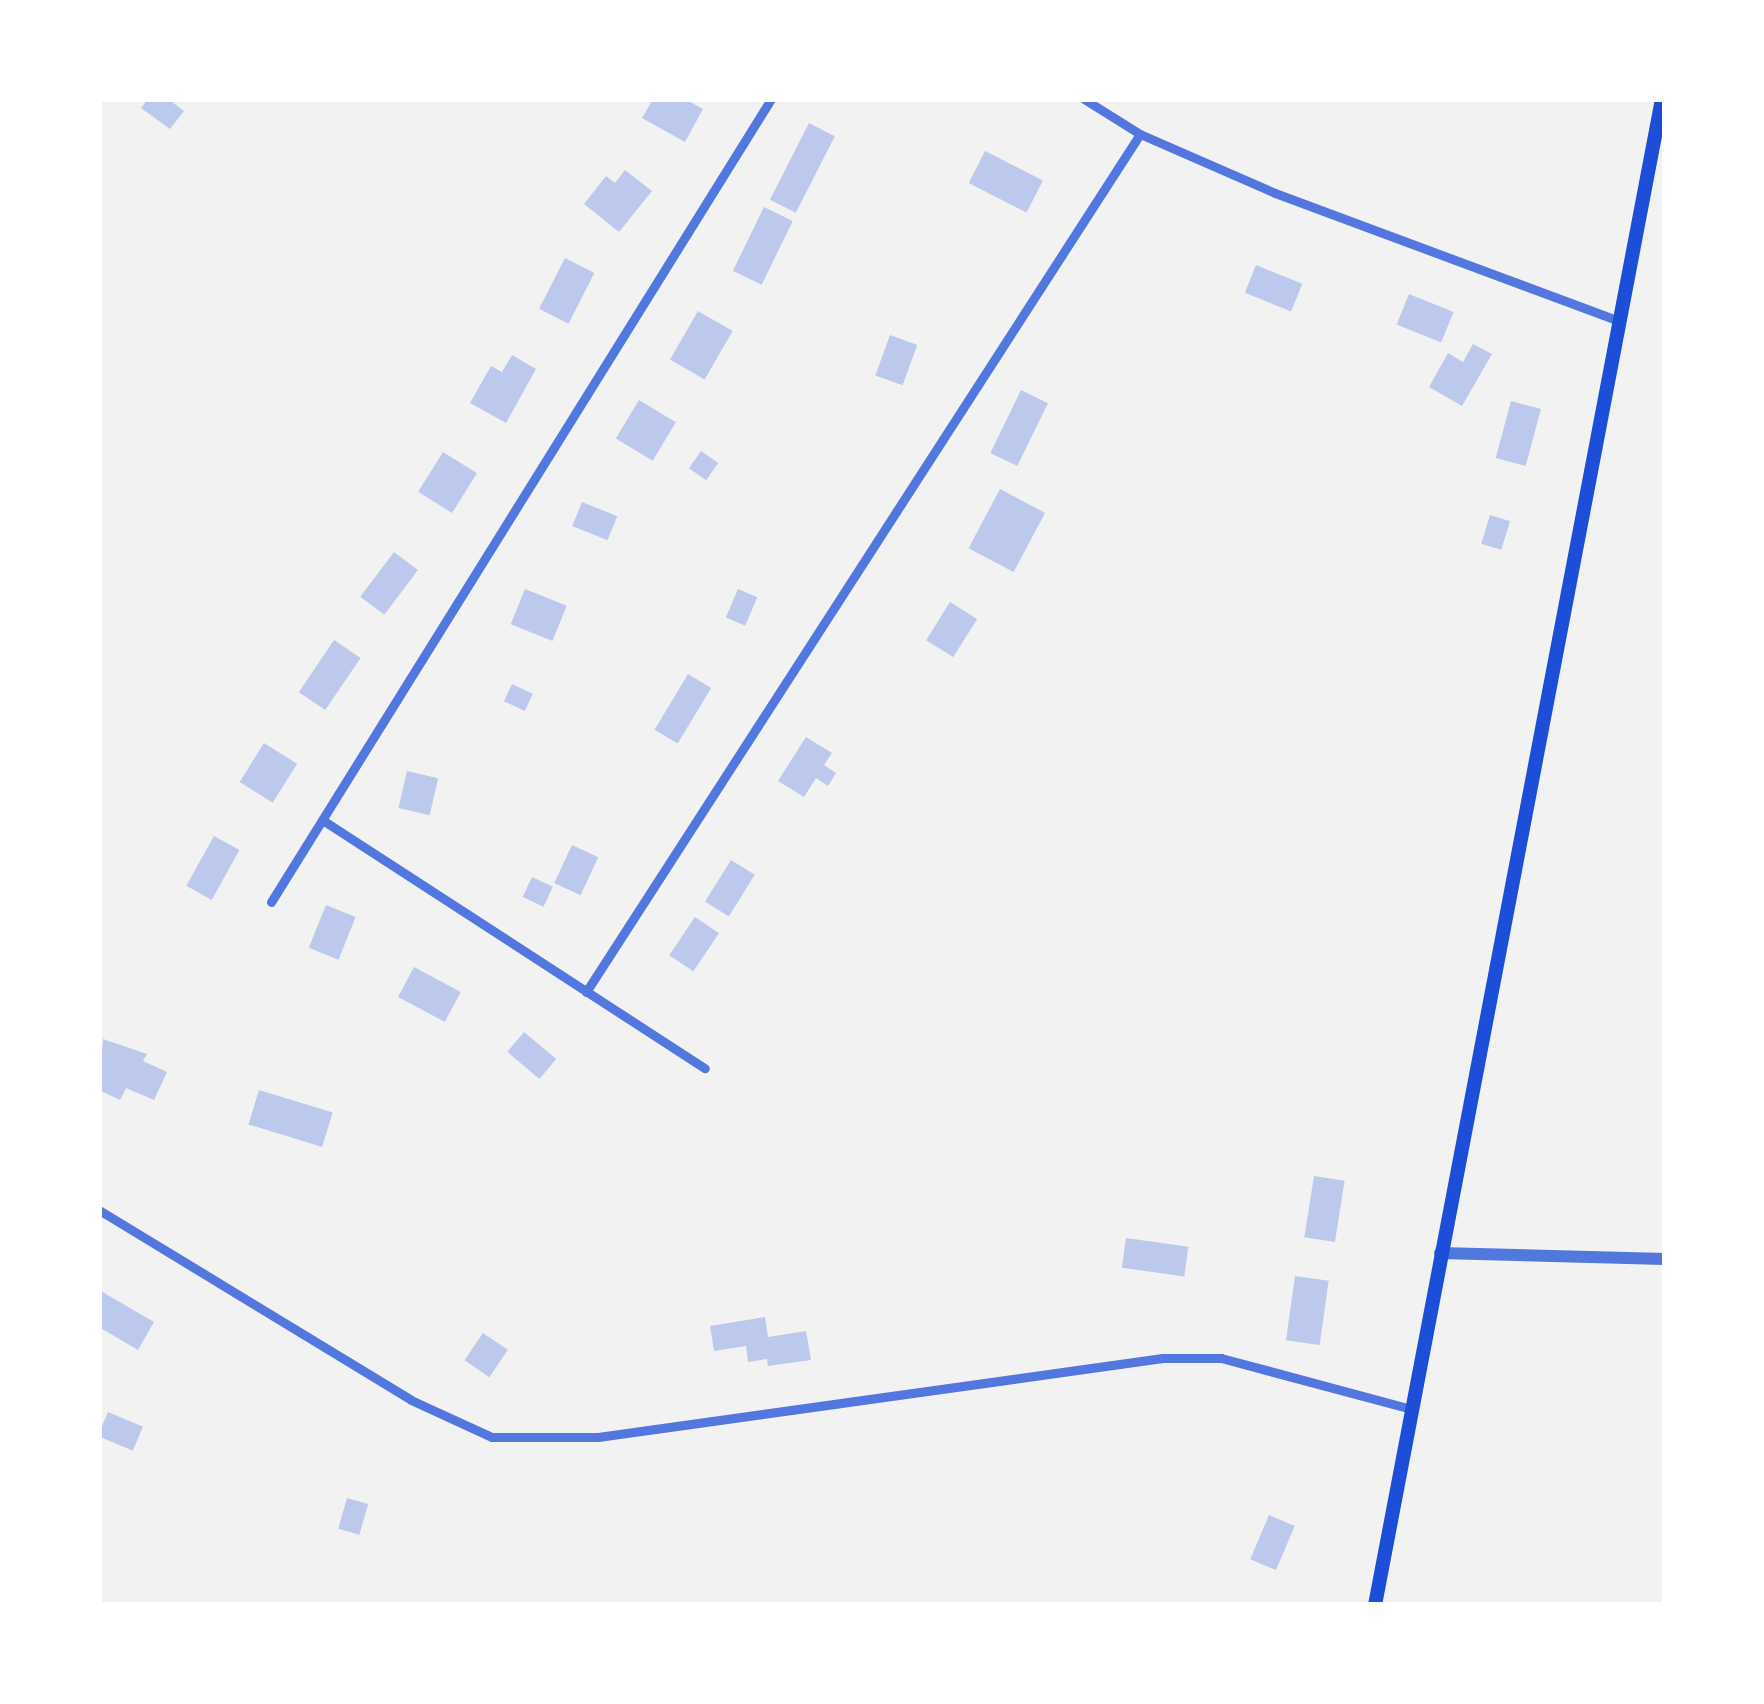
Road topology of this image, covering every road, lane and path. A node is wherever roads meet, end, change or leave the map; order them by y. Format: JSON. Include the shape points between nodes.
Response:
{"nodes":[{"id":1,"x":771,"y":99,"type":"edge"},
{"id":2,"x":1084,"y":99,"type":"edge"},
{"id":3,"x":1662,"y":99,"type":"edge"},
{"id":4,"x":1140,"y":134,"type":"junction"},
{"id":5,"x":1620,"y":321,"type":"junction"},
{"id":6,"x":324,"y":821,"type":"junction"},
{"id":7,"x":272,"y":902,"type":"dead end"},
{"id":8,"x":586,"y":992,"type":"junction"},
{"id":9,"x":706,"y":1068,"type":"dead end"},
{"id":10,"x":99,"y":1210,"type":"edge"},
{"id":11,"x":1439,"y":1253,"type":"junction"},
{"id":12,"x":1665,"y":1259,"type":"edge"},
{"id":13,"x":1412,"y":1408,"type":"junction"},
{"id":14,"x":1375,"y":1605,"type":"edge"}],
"edges":[{"from":1,"to":6,"type":"street"},
{"from":2,"to":4,"type":"street"},
{"from":3,"to":5,"type":"main road"},
{"from":4,"to":5,"type":"street"},
{"from":4,"to":8,"type":"street"},
{"from":5,"to":11,"type":"main road"},
{"from":6,"to":7,"type":"street"},
{"from":6,"to":8,"type":"street"},
{"from":8,"to":9,"type":"street"},
{"from":10,"to":13,"type":"street","via":[[411,1400],[492,1438],[598,1437],[1162,1358],[1221,1358]]},
{"from":11,"to":12,"type":"street"},
{"from":11,"to":13,"type":"main road"},
{"from":13,"to":14,"type":"main road"}]}
